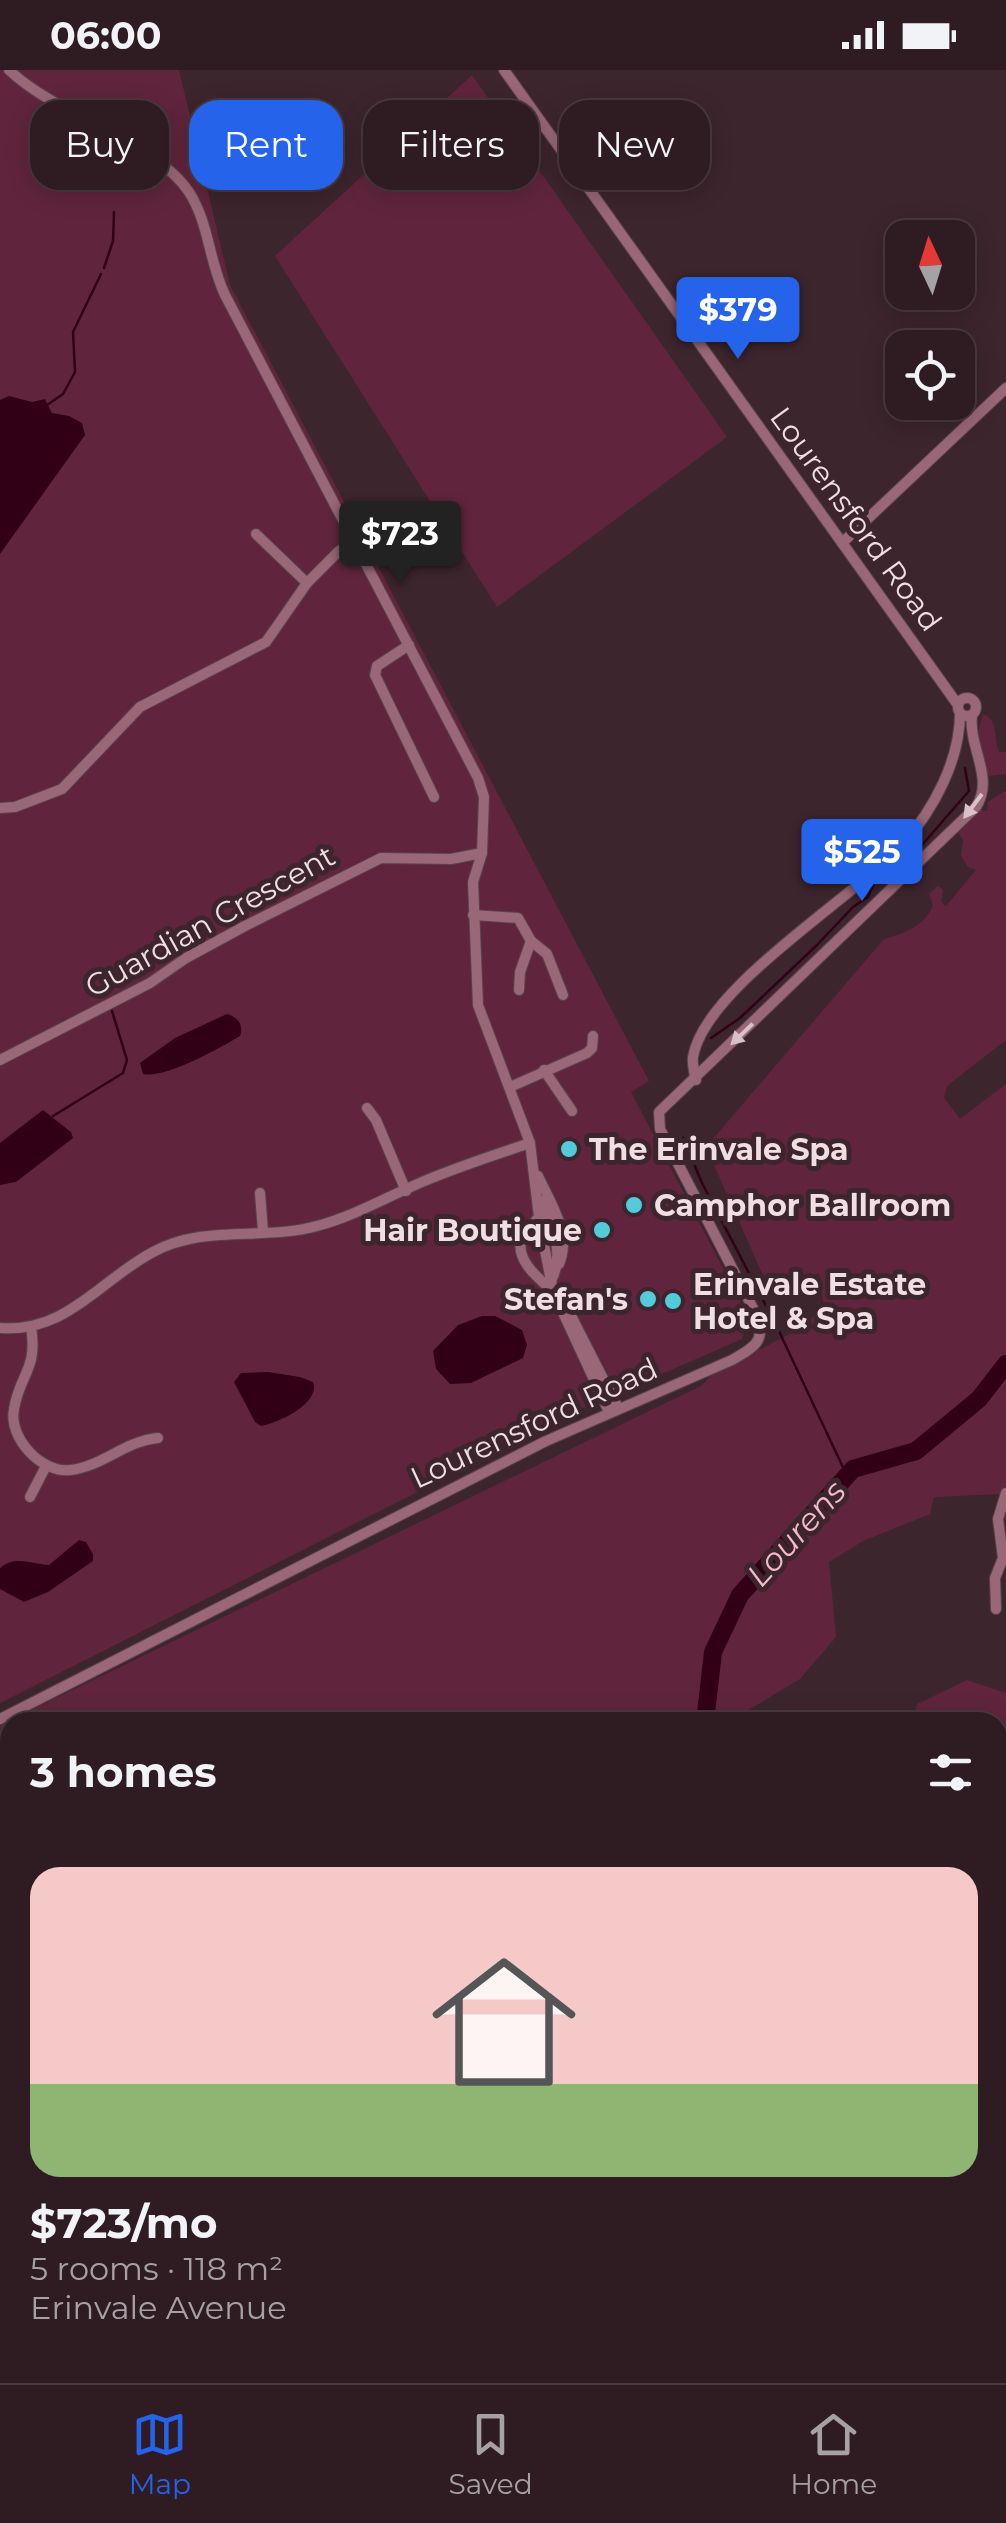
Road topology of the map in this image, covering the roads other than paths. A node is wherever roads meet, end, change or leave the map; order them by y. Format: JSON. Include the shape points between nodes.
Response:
{"nodes":[{"id":1,"x":9,"y":70,"type":"edge"},
{"id":2,"x":504,"y":70,"type":"edge"},
{"id":3,"x":1006,"y":388,"type":"edge"},
{"id":4,"x":256,"y":534,"type":"dead end"},
{"id":5,"x":354,"y":542,"type":"junction"},
{"id":6,"x":842,"y":543,"type":"junction"},
{"id":7,"x":307,"y":583,"type":"junction"},
{"id":8,"x":409,"y":645,"type":"junction"},
{"id":9,"x":963,"y":711,"type":"junction"},
{"id":10,"x":434,"y":797,"type":"dead end"},
{"id":11,"x":0,"y":808,"type":"edge"},
{"id":12,"x":482,"y":853,"type":"junction"},
{"id":13,"x":451,"y":859,"type":"junction"},
{"id":14,"x":474,"y":874,"type":"junction"},
{"id":15,"x":473,"y":915,"type":"junction"},
{"id":16,"x":531,"y":941,"type":"junction"},
{"id":17,"x":519,"y":990,"type":"dead end"},
{"id":18,"x":563,"y":995,"type":"dead end"},
{"id":19,"x":593,"y":1036,"type":"dead end"},
{"id":20,"x":0,"y":1060,"type":"edge"},
{"id":21,"x":544,"y":1070,"type":"junction"},
{"id":22,"x":696,"y":1080,"type":"junction"},
{"id":23,"x":510,"y":1087,"type":"junction"},
{"id":24,"x":367,"y":1108,"type":"dead end"},
{"id":25,"x":572,"y":1111,"type":"dead end"},
{"id":26,"x":530,"y":1143,"type":"junction"},
{"id":27,"x":532,"y":1166,"type":"junction"},
{"id":28,"x":406,"y":1191,"type":"junction"},
{"id":29,"x":536,"y":1191,"type":"junction"},
{"id":30,"x":260,"y":1193,"type":"dead end"},
{"id":31,"x":539,"y":1216,"type":"junction"},
{"id":32,"x":263,"y":1231,"type":"junction"},
{"id":33,"x":559,"y":1264,"type":"junction"},
{"id":34,"x":554,"y":1290,"type":"junction"},
{"id":35,"x":31,"y":1327,"type":"junction"},
{"id":36,"x":0,"y":1328,"type":"edge"},
{"id":37,"x":613,"y":1410,"type":"junction"},
{"id":38,"x":158,"y":1438,"type":"dead end"},
{"id":39,"x":46,"y":1466,"type":"junction"},
{"id":40,"x":1006,"y":1493,"type":"edge"},
{"id":41,"x":30,"y":1498,"type":"dead end"},
{"id":42,"x":996,"y":1609,"type":"dead end"},
{"id":43,"x":14,"y":1712,"type":"edge"}],
"edges":[{"from":1,"to":5,"type":"street","via":[[66,111],[164,165],[184,186],[201,215],[218,281]]},
{"from":2,"to":6,"type":"street","name":"Lourensford Road"},
{"from":3,"to":6,"type":"street"},
{"from":4,"to":7,"type":"street"},
{"from":5,"to":7,"type":"street"},
{"from":5,"to":8,"type":"street"},
{"from":6,"to":9,"type":"street","name":"Lourensford Road"},
{"from":7,"to":11,"type":"street","via":[[266,642],[140,707],[62,789]]},
{"from":8,"to":10,"type":"street","via":[[377,666],[376,680]]},
{"from":8,"to":12,"type":"street","via":[[482,788]]},
{"from":9,"to":22,"type":"street","via":[[954,759],[916,828],[720,1008],[695,1050]]},
{"from":9,"to":22,"type":"street","name":"Lourensford Road","one_way":true,"via":[[984,782],[976,808]]},
{"from":12,"to":13,"type":"street","name":"Guardian Crescent"},
{"from":12,"to":14,"type":"street"},
{"from":13,"to":14,"type":"street"},
{"from":13,"to":20,"type":"street","name":"Guardian Crescent","via":[[373,862]]},
{"from":14,"to":15,"type":"street"},
{"from":15,"to":16,"type":"street","via":[[515,916]]},
{"from":15,"to":23,"type":"street","via":[[478,1006]]},
{"from":16,"to":17,"type":"street"},
{"from":16,"to":18,"type":"street","via":[[547,954]]},
{"from":19,"to":21,"type":"street","via":[[590,1052]]},
{"from":21,"to":23,"type":"street"},
{"from":21,"to":25,"type":"street"},
{"from":22,"to":37,"type":"street","name":"Lourensford Road","via":[[660,1112],[660,1129],[762,1334],[732,1360]]},
{"from":23,"to":26,"type":"street"},
{"from":24,"to":28,"type":"street"},
{"from":26,"to":27,"type":"street"},
{"from":26,"to":28,"type":"street"},
{"from":27,"to":29,"type":"street"},
{"from":27,"to":33,"type":"street","via":[[558,1218]]},
{"from":28,"to":32,"type":"street","via":[[313,1227]]},
{"from":29,"to":31,"type":"street"},
{"from":29,"to":33,"type":"street","via":[[556,1237]]},
{"from":30,"to":32,"type":"street"},
{"from":31,"to":34,"type":"street"},
{"from":31,"to":34,"type":"street","via":[[521,1247],[530,1270]]},
{"from":32,"to":35,"type":"street","via":[[166,1245],[90,1299]]},
{"from":33,"to":34,"type":"street"},
{"from":34,"to":37,"type":"street"},
{"from":35,"to":36,"type":"street"},
{"from":35,"to":39,"type":"street","via":[[34,1358],[13,1416],[30,1453]]},
{"from":37,"to":43,"type":"street","name":"Lourensford Road"},
{"from":38,"to":39,"type":"street","via":[[76,1470]]},
{"from":39,"to":41,"type":"street"},
{"from":40,"to":42,"type":"street","via":[[998,1518],[1003,1549]]}]}
